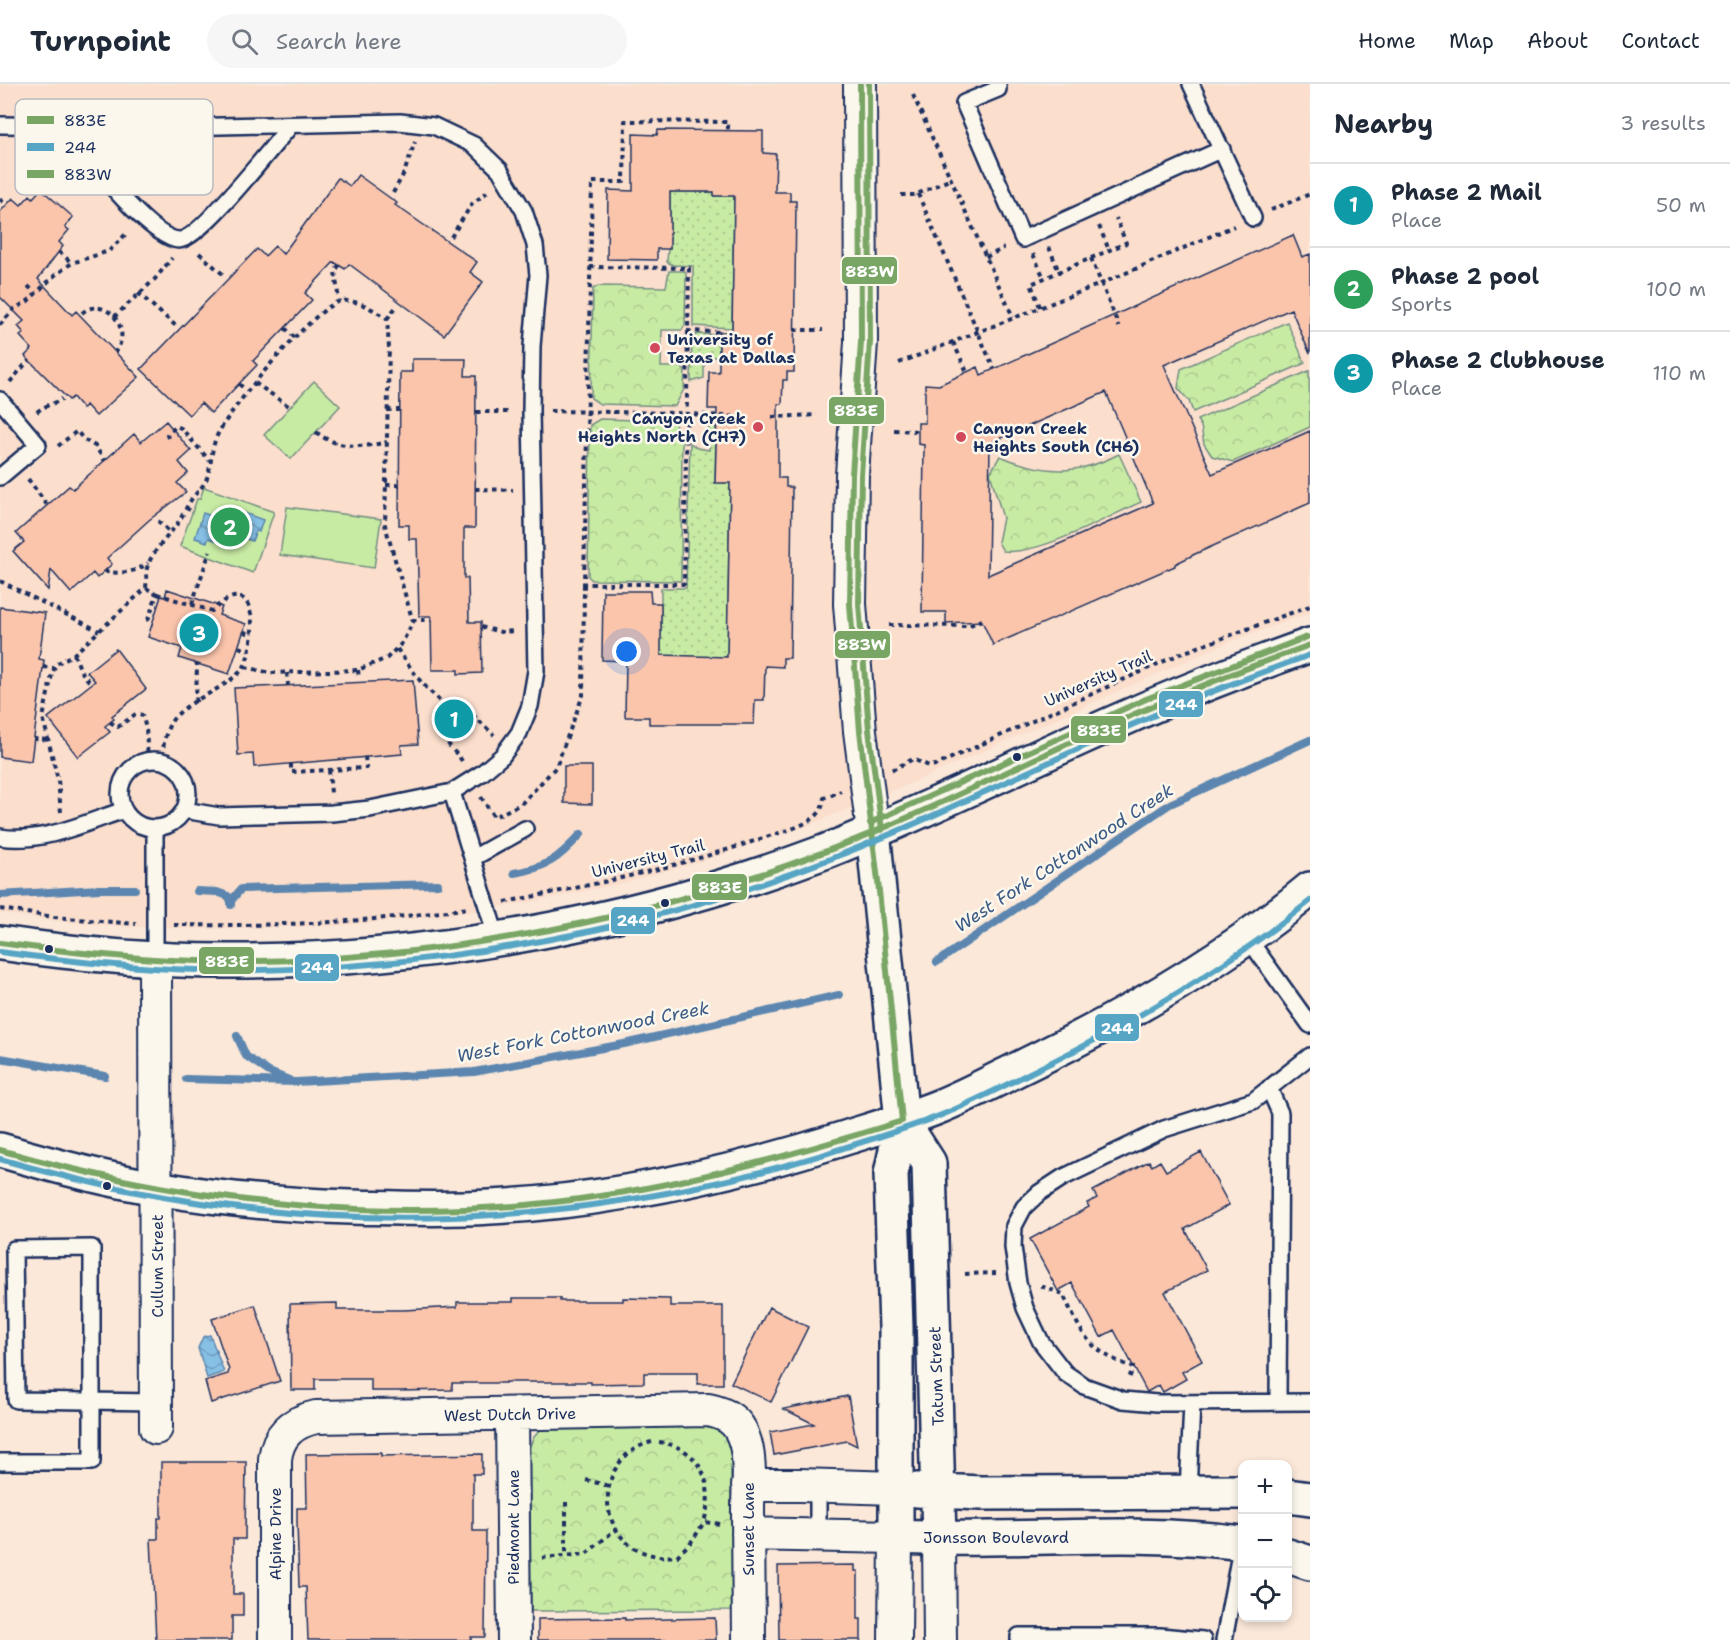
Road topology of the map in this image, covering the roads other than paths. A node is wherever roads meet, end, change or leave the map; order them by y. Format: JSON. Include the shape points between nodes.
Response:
{"nodes":[{"id":1,"x":860,"y":84,"type":"edge"},
{"id":2,"x":998,"y":84,"type":"edge"},
{"id":3,"x":1191,"y":84,"type":"edge"},
{"id":4,"x":0,"y":125,"type":"edge"},
{"id":5,"x":15,"y":125,"type":"edge"},
{"id":6,"x":213,"y":125,"type":"edge"},
{"id":7,"x":291,"y":125,"type":"junction"},
{"id":8,"x":1222,"y":149,"type":"junction"},
{"id":9,"x":121,"y":195,"type":"edge"},
{"id":10,"x":1253,"y":218,"type":"road end"},
{"id":11,"x":3,"y":393,"type":"edge"},
{"id":12,"x":0,"y":477,"type":"edge"},
{"id":13,"x":1310,"y":645,"type":"edge"},
{"id":14,"x":452,"y":792,"type":"junction"},
{"id":15,"x":124,"y":810,"type":"junction"},
{"id":16,"x":184,"y":810,"type":"junction"},
{"id":17,"x":155,"y":829,"type":"junction"},
{"id":18,"x":525,"y":829,"type":"dead end"},
{"id":19,"x":873,"y":831,"type":"junction"},
{"id":20,"x":0,"y":837,"type":"edge"},
{"id":21,"x":473,"y":858,"type":"junction"},
{"id":22,"x":1310,"y":889,"type":"edge"},
{"id":23,"x":1247,"y":937,"type":"junction"},
{"id":24,"x":497,"y":939,"type":"junction"},
{"id":25,"x":0,"y":943,"type":"edge"},
{"id":26,"x":155,"y":959,"type":"junction"},
{"id":27,"x":1310,"y":1024,"type":"edge"},
{"id":28,"x":1310,"y":1056,"type":"edge"},
{"id":29,"x":1269,"y":1088,"type":"junction"},
{"id":30,"x":902,"y":1121,"type":"junction"},
{"id":31,"x":0,"y":1150,"type":"edge"},
{"id":32,"x":156,"y":1188,"type":"junction"},
{"id":33,"x":92,"y":1401,"type":"junction"},
{"id":34,"x":1278,"y":1402,"type":"junction"},
{"id":35,"x":1310,"y":1402,"type":"edge"},
{"id":36,"x":1192,"y":1403,"type":"junction"},
{"id":37,"x":512,"y":1414,"type":"junction"},
{"id":38,"x":156,"y":1415,"type":"joint"},
{"id":39,"x":734,"y":1421,"type":"joint"},
{"id":40,"x":286,"y":1431,"type":"joint"},
{"id":41,"x":0,"y":1462,"type":"edge"},
{"id":42,"x":748,"y":1485,"type":"junction"},
{"id":43,"x":818,"y":1485,"type":"junction"},
{"id":44,"x":896,"y":1488,"type":"junction"},
{"id":45,"x":939,"y":1492,"type":"junction"},
{"id":46,"x":1188,"y":1492,"type":"junction"},
{"id":47,"x":1238,"y":1492,"type":"edge"},
{"id":48,"x":1292,"y":1497,"type":"edge"},
{"id":49,"x":1310,"y":1499,"type":"edge"},
{"id":50,"x":748,"y":1530,"type":"junction"},
{"id":51,"x":818,"y":1535,"type":"junction"},
{"id":52,"x":896,"y":1537,"type":"junction"},
{"id":53,"x":939,"y":1539,"type":"junction"},
{"id":54,"x":1238,"y":1543,"type":"edge"},
{"id":55,"x":1292,"y":1558,"type":"edge"},
{"id":56,"x":1310,"y":1563,"type":"edge"},
{"id":57,"x":1238,"y":1565,"type":"edge"},
{"id":58,"x":275,"y":1640,"type":"edge"},
{"id":59,"x":514,"y":1640,"type":"edge"},
{"id":60,"x":749,"y":1640,"type":"edge"},
{"id":61,"x":896,"y":1640,"type":"edge"},
{"id":62,"x":940,"y":1640,"type":"edge"},
{"id":63,"x":1019,"y":1640,"type":"edge"},
{"id":64,"x":1203,"y":1640,"type":"edge"},
{"id":65,"x":1224,"y":1640,"type":"edge"}],
"edges":[{"from":1,"to":19,"type":"street","via":[[861,342],[852,476],[850,604]]},
{"from":2,"to":8,"type":"lane","via":[[998,89],[964,103],[1023,238]]},
{"from":3,"to":8,"type":"lane"},
{"from":4,"to":5,"type":"lane"},
{"from":6,"to":7,"type":"lane"},
{"from":7,"to":9,"type":"lane","via":[[192,236],[179,240],[161,232]]},
{"from":7,"to":14,"type":"lane","via":[[421,124],[474,145],[500,170],[524,211],[535,245],[538,275],[531,411],[536,671],[530,706],[519,733],[502,756]]},
{"from":8,"to":10,"type":"lane"},
{"from":11,"to":12,"type":"lane","via":[[21,426],[38,445]]},
{"from":13,"to":19,"type":"main road","via":[[1127,717]]},
{"from":14,"to":16,"type":"lane","via":[[370,810],[332,813],[219,816]]},
{"from":14,"to":21,"type":"lane"},
{"from":15,"to":16,"type":"lane","via":[[120,800],[123,779],[138,764],[155,761],[171,765],[185,780],[188,801]]},
{"from":15,"to":17,"type":"lane","via":[[137,824]]},
{"from":15,"to":20,"type":"lane","via":[[29,838]]},
{"from":16,"to":17,"type":"lane","via":[[172,824]]},
{"from":17,"to":26,"type":"lane"},
{"from":18,"to":21,"type":"lane"},
{"from":19,"to":24,"type":"main road","via":[[754,876],[663,904]]},
{"from":19,"to":30,"type":"main road","name":"Tatum Street"},
{"from":21,"to":24,"type":"lane"},
{"from":22,"to":23,"type":"main road"},
{"from":23,"to":27,"type":"lane"},
{"from":23,"to":30,"type":"main road","via":[[1094,1032]]},
{"from":24,"to":26,"type":"main road","via":[[290,960]]},
{"from":25,"to":26,"type":"main road"},
{"from":26,"to":32,"type":"street","name":"Cullum Street"},
{"from":28,"to":29,"type":"lane"},
{"from":29,"to":34,"type":"lane","via":[[1280,1113]]},
{"from":29,"to":36,"type":"lane","via":[[1253,1101],[1164,1129],[1062,1178],[1024,1207],[1014,1226],[1013,1247],[1025,1308],[1041,1342],[1065,1373],[1084,1386],[1123,1400]]},
{"from":30,"to":32,"type":"main road","via":[[745,1167],[563,1201],[423,1209],[308,1205]]},
{"from":30,"to":44,"type":"main road","name":"Tatum Street","via":[[891,1174],[897,1328]]},
{"from":30,"to":45,"type":"main road","name":"Tatum Street","via":[[929,1163]]},
{"from":31,"to":32,"type":"main road"},
{"from":32,"to":38,"type":"street","name":"Cullum Street"},
{"from":33,"to":33,"type":"lane","via":[[16,1400],[14,1249],[92,1248]]},
{"from":33,"to":38,"type":"lane"},
{"from":33,"to":41,"type":"lane","via":[[92,1462]]},
{"from":34,"to":35,"type":"lane"},
{"from":34,"to":36,"type":"lane"},
{"from":36,"to":46,"type":"lane"},
{"from":37,"to":39,"type":"street","name":"West Dutch Drive","via":[[708,1410]]},
{"from":37,"to":40,"type":"street","name":"West Dutch Drive","via":[[316,1416]]},
{"from":37,"to":59,"type":"street","name":"Piedmont Lane"},
{"from":39,"to":42,"type":"street","name":"Sunset Lane","via":[[746,1446]]},
{"from":40,"to":58,"type":"street","name":"Alpine Drive","via":[[278,1441],[275,1459]]},
{"from":42,"to":43,"type":"street"},
{"from":42,"to":50,"type":"street","name":"Sunset Lane"},
{"from":43,"to":44,"type":"street"},
{"from":43,"to":51,"type":"lane"},
{"from":44,"to":45,"type":"main road"},
{"from":44,"to":52,"type":"main road","name":"Tatum Street"},
{"from":45,"to":46,"type":"main road"},
{"from":45,"to":53,"type":"main road","name":"Tatum Street"},
{"from":46,"to":47,"type":"main road"},
{"from":48,"to":49,"type":"main road"},
{"from":50,"to":51,"type":"street","name":"Jonsson Boulevard"},
{"from":50,"to":60,"type":"street","name":"Sunset Lane"},
{"from":51,"to":52,"type":"street","name":"Jonsson Boulevard"},
{"from":52,"to":53,"type":"main road","name":"Jonsson Boulevard"},
{"from":52,"to":61,"type":"street","name":"Tatum Street"},
{"from":53,"to":54,"type":"main road","name":"Jonsson Boulevard","via":[[1168,1536]]},
{"from":53,"to":62,"type":"street","name":"Tatum Street"},
{"from":55,"to":56,"type":"main road"},
{"from":57,"to":65,"type":"lane"},
{"from":63,"to":64,"type":"lane","via":[[1019,1636],[1160,1636]]}]}
